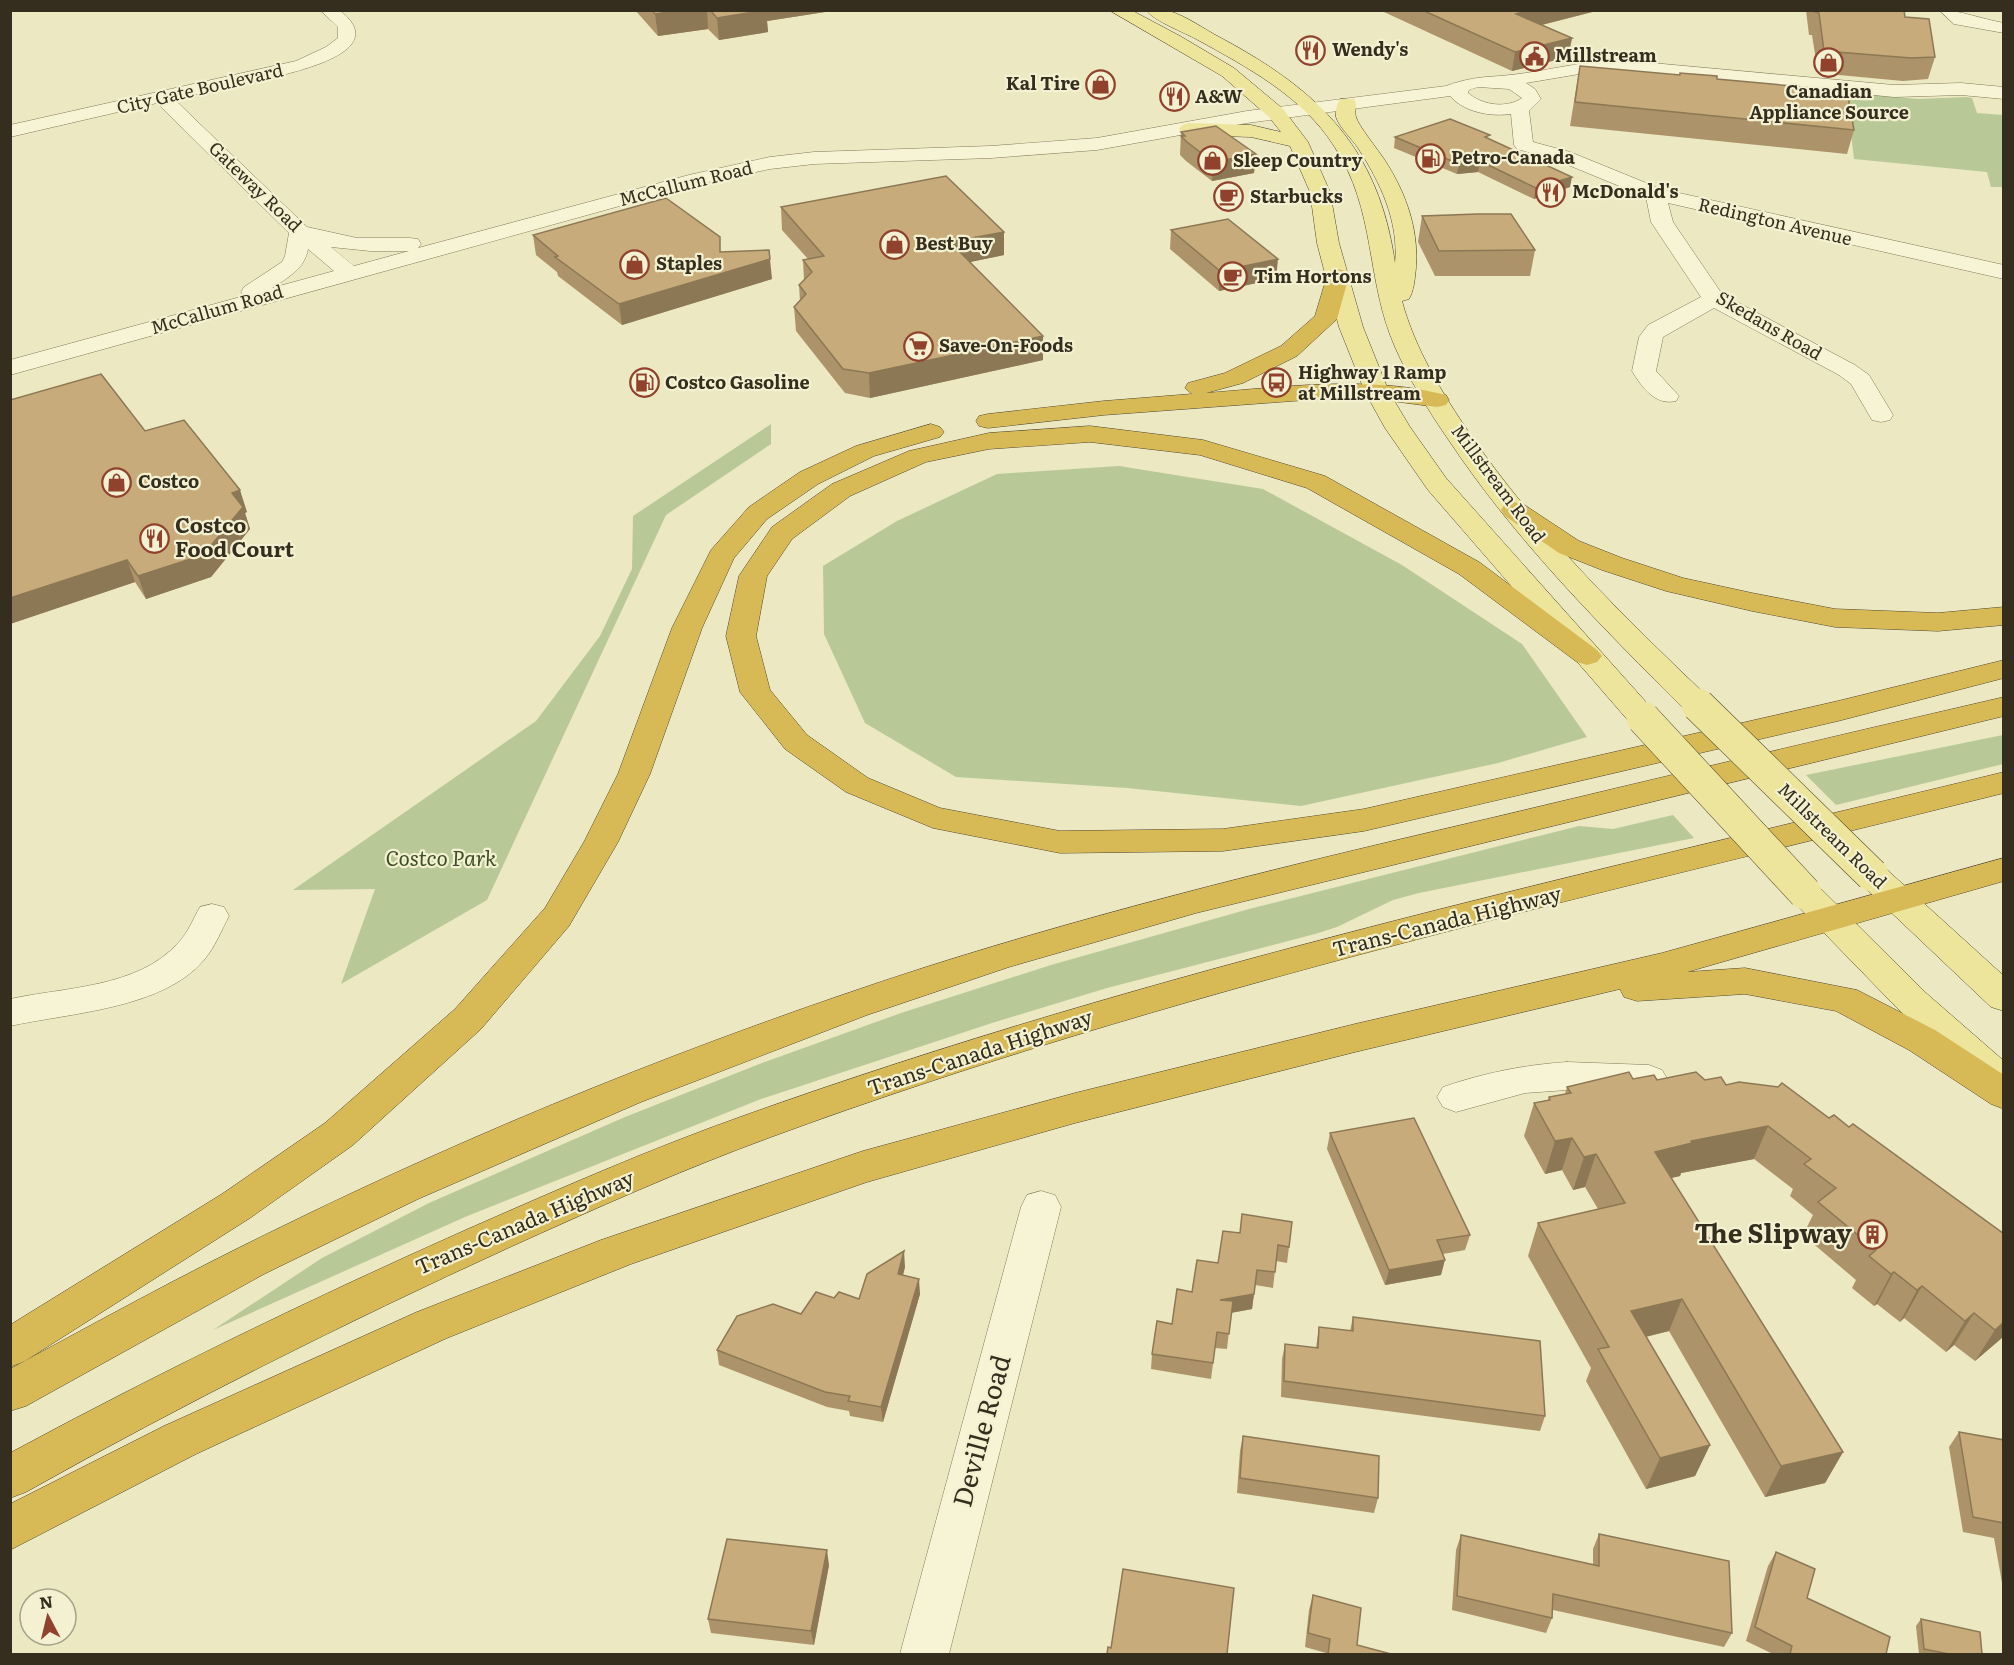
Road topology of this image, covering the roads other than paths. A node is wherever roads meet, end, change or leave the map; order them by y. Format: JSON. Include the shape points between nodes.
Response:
{"nodes":[{"id":1,"x":328,"y":10,"type":"edge"},
{"id":2,"x":1117,"y":10,"type":"edge"},
{"id":3,"x":1154,"y":10,"type":"edge"},
{"id":4,"x":1947,"y":10,"type":"edge"},
{"id":5,"x":2004,"y":28,"type":"edge"},
{"id":6,"x":1228,"y":72,"type":"junction"},
{"id":7,"x":1559,"y":73,"type":"junction"},
{"id":8,"x":1502,"y":81,"type":"junction"},
{"id":9,"x":2004,"y":93,"type":"edge"},
{"id":10,"x":1461,"y":94,"type":"junction"},
{"id":11,"x":162,"y":98,"type":"junction"},
{"id":12,"x":1525,"y":98,"type":"junction"},
{"id":13,"x":1347,"y":103,"type":"junction"},
{"id":14,"x":1313,"y":108,"type":"junction"},
{"id":15,"x":1492,"y":108,"type":"junction"},
{"id":16,"x":1276,"y":113,"type":"junction"},
{"id":17,"x":1189,"y":129,"type":"junction"},
{"id":18,"x":10,"y":131,"type":"edge"},
{"id":19,"x":1525,"y":138,"type":"junction"},
{"id":20,"x":1298,"y":142,"type":"junction"},
{"id":21,"x":1655,"y":194,"type":"junction"},
{"id":22,"x":300,"y":232,"type":"junction"},
{"id":23,"x":500,"y":232,"type":"junction"},
{"id":24,"x":2004,"y":272,"type":"edge"},
{"id":25,"x":351,"y":274,"type":"junction"},
{"id":26,"x":1338,"y":276,"type":"junction"},
{"id":27,"x":1714,"y":299,"type":"junction"},
{"id":28,"x":219,"y":310,"type":"junction"},
{"id":29,"x":1398,"y":326,"type":"junction"},
{"id":30,"x":10,"y":368,"type":"edge"},
{"id":31,"x":1377,"y":392,"type":"junction"},
{"id":32,"x":1667,"y":396,"type":"dead end"},
{"id":33,"x":1437,"y":400,"type":"junction"},
{"id":34,"x":1104,"y":408,"type":"junction"},
{"id":35,"x":1881,"y":415,"type":"dead end"},
{"id":36,"x":1514,"y":510,"type":"junction"},
{"id":37,"x":2004,"y":616,"type":"edge"},
{"id":38,"x":1587,"y":656,"type":"junction"},
{"id":39,"x":2004,"y":669,"type":"edge"},
{"id":40,"x":2004,"y":706,"type":"edge"},
{"id":41,"x":2004,"y":782,"type":"edge"},
{"id":42,"x":2004,"y":869,"type":"edge"},
{"id":43,"x":1899,"y":900,"type":"junction"},
{"id":44,"x":1817,"y":905,"type":"junction"},
{"id":45,"x":212,"y":915,"type":"dead end"},
{"id":46,"x":1530,"y":996,"type":"junction"},
{"id":47,"x":2004,"y":998,"type":"edge"},
{"id":48,"x":10,"y":1013,"type":"edge"},
{"id":49,"x":1686,"y":1082,"type":"edge"},
{"id":50,"x":2004,"y":1083,"type":"edge"},
{"id":51,"x":2004,"y":1094,"type":"edge"},
{"id":52,"x":1456,"y":1097,"type":"dead end"},
{"id":53,"x":1041,"y":1207,"type":"dead end"},
{"id":54,"x":10,"y":1348,"type":"edge"},
{"id":55,"x":10,"y":1392,"type":"edge"},
{"id":56,"x":10,"y":1477,"type":"edge"},
{"id":57,"x":10,"y":1528,"type":"edge"},
{"id":58,"x":924,"y":1654,"type":"edge"}],
"edges":[{"from":1,"to":11,"type":"street","name":"City Gate Boulevard","via":[[346,24],[348,31],[340,46],[330,52],[283,70]]},
{"from":2,"to":6,"type":"main road","name":"Millstream Road"},
{"from":3,"to":14,"type":"main road","name":"Millstream Road","via":[[1254,62]]},
{"from":4,"to":5,"type":"street","via":[[1960,20]]},
{"from":6,"to":16,"type":"main road","name":"Millstream Road"},
{"from":6,"to":17,"type":"main road","via":[[1231,90],[1222,110]]},
{"from":7,"to":8,"type":"street"},
{"from":7,"to":9,"type":"street","via":[[1619,65],[1894,91],[1961,89]]},
{"from":7,"to":12,"type":"street"},
{"from":8,"to":10,"type":"street","via":[[1470,83]]},
{"from":8,"to":12,"type":"street"},
{"from":10,"to":13,"type":"street","name":"McCallum Road"},
{"from":10,"to":15,"type":"street"},
{"from":11,"to":18,"type":"street","name":"City Gate Boulevard"},
{"from":11,"to":22,"type":"street","name":"Gateway Road"},
{"from":12,"to":15,"type":"street"},
{"from":12,"to":19,"type":"street","via":[[1520,111]]},
{"from":13,"to":14,"type":"street","name":"McCallum Road"},
{"from":13,"to":29,"type":"main road","via":[[1346,117],[1380,166],[1399,207],[1406,249]]},
{"from":14,"to":16,"type":"street","name":"McCallum Road"},
{"from":14,"to":29,"type":"main road","name":"Millstream Road","via":[[1348,150],[1369,188]]},
{"from":15,"to":19,"type":"street","name":"Redington Avenue","via":[[1512,121]]},
{"from":16,"to":17,"type":"street","name":"McCallum Road"},
{"from":16,"to":20,"type":"main road","name":"Millstream Road"},
{"from":17,"to":20,"type":"main road","via":[[1251,131]]},
{"from":17,"to":23,"type":"street","name":"McCallum Road","via":[[1058,148],[770,163]]},
{"from":19,"to":21,"type":"street","name":"Redington Avenue","via":[[1524,145],[1563,156]]},
{"from":20,"to":26,"type":"main road","name":"Millstream Road","via":[[1320,192]]},
{"from":21,"to":24,"type":"street","name":"Redington Avenue"},
{"from":21,"to":27,"type":"street","name":"Skedans Road","via":[[1662,222]]},
{"from":22,"to":23,"type":"street","via":[[323,240],[385,245]]},
{"from":22,"to":25,"type":"street","name":"Gateway Road"},
{"from":22,"to":28,"type":"street","via":[[290,266]]},
{"from":23,"to":25,"type":"street","name":"McCallum Road"},
{"from":25,"to":28,"type":"street","name":"McCallum Road"},
{"from":26,"to":31,"type":"main road","name":"Millstream Road","via":[[1351,327]]},
{"from":26,"to":34,"type":"highway","via":[[1326,319],[1289,351],[1234,378],[1175,395]]},
{"from":27,"to":32,"type":"street","via":[[1656,330],[1651,337],[1644,371]]},
{"from":27,"to":35,"type":"street","name":"Skedans Road","via":[[1847,370],[1860,380]]},
{"from":28,"to":30,"type":"street","name":"McCallum Road"},
{"from":29,"to":33,"type":"main road","name":"Millstream Road"},
{"from":31,"to":33,"type":"highway"},
{"from":31,"to":34,"type":"highway","via":[[1320,392]]},
{"from":31,"to":38,"type":"main road","name":"Millstream Road","via":[[1437,484]]},
{"from":33,"to":36,"type":"main road","name":"Millstream Road"},
{"from":34,"to":54,"type":"highway","via":[[1014,416],[937,430],[865,451],[809,478],[758,513],[721,556],[692,617],[634,774],[601,842],[557,916],[468,1019],[339,1134],[236,1206]]},
{"from":36,"to":37,"type":"highway","via":[[1569,547],[1612,564],[1676,585],[1752,602],[1835,618],[1938,622]]},
{"from":36,"to":43,"type":"main road","name":"Millstream Road","bridge":true,"via":[[1698,705]]},
{"from":38,"to":39,"type":"highway","via":[[1469,568],[1316,482],[1203,448],[1090,434],[989,441],[918,456],[841,490],[782,533],[753,576],[741,636],[755,692],[796,742],[857,785],[933,817],[1060,842],[1223,840],[1364,820]]},
{"from":38,"to":44,"type":"main road","name":"Millstream Road","bridge":true},
{"from":40,"to":55,"type":"highway","via":[[1256,886],[934,978],[744,1045],[567,1116],[327,1224],[141,1318]]},
{"from":41,"to":56,"type":"highway","name":"Trans-Canada Highway","via":[[1189,989],[990,1047],[787,1116],[586,1194],[365,1293],[118,1417]]},
{"from":42,"to":43,"type":"highway"},
{"from":43,"to":44,"type":"highway"},
{"from":43,"to":47,"type":"main road","name":"Millstream Road"},
{"from":44,"to":46,"type":"highway","via":[[1662,966]]},
{"from":44,"to":50,"type":"main road","name":"Millstream Road","via":[[1913,1002]]},
{"from":45,"to":48,"type":"street","via":[[189,955],[155,978],[114,994]]},
{"from":46,"to":51,"type":"highway","via":[[1745,981],[1844,999],[1922,1040]]},
{"from":46,"to":57,"type":"highway","via":[[1075,1108],[885,1161],[616,1252],[400,1339],[180,1440]]},
{"from":49,"to":52,"type":"street","via":[[1567,1076],[1525,1079]]},
{"from":53,"to":58,"type":"street","name":"Deville Road"}]}
